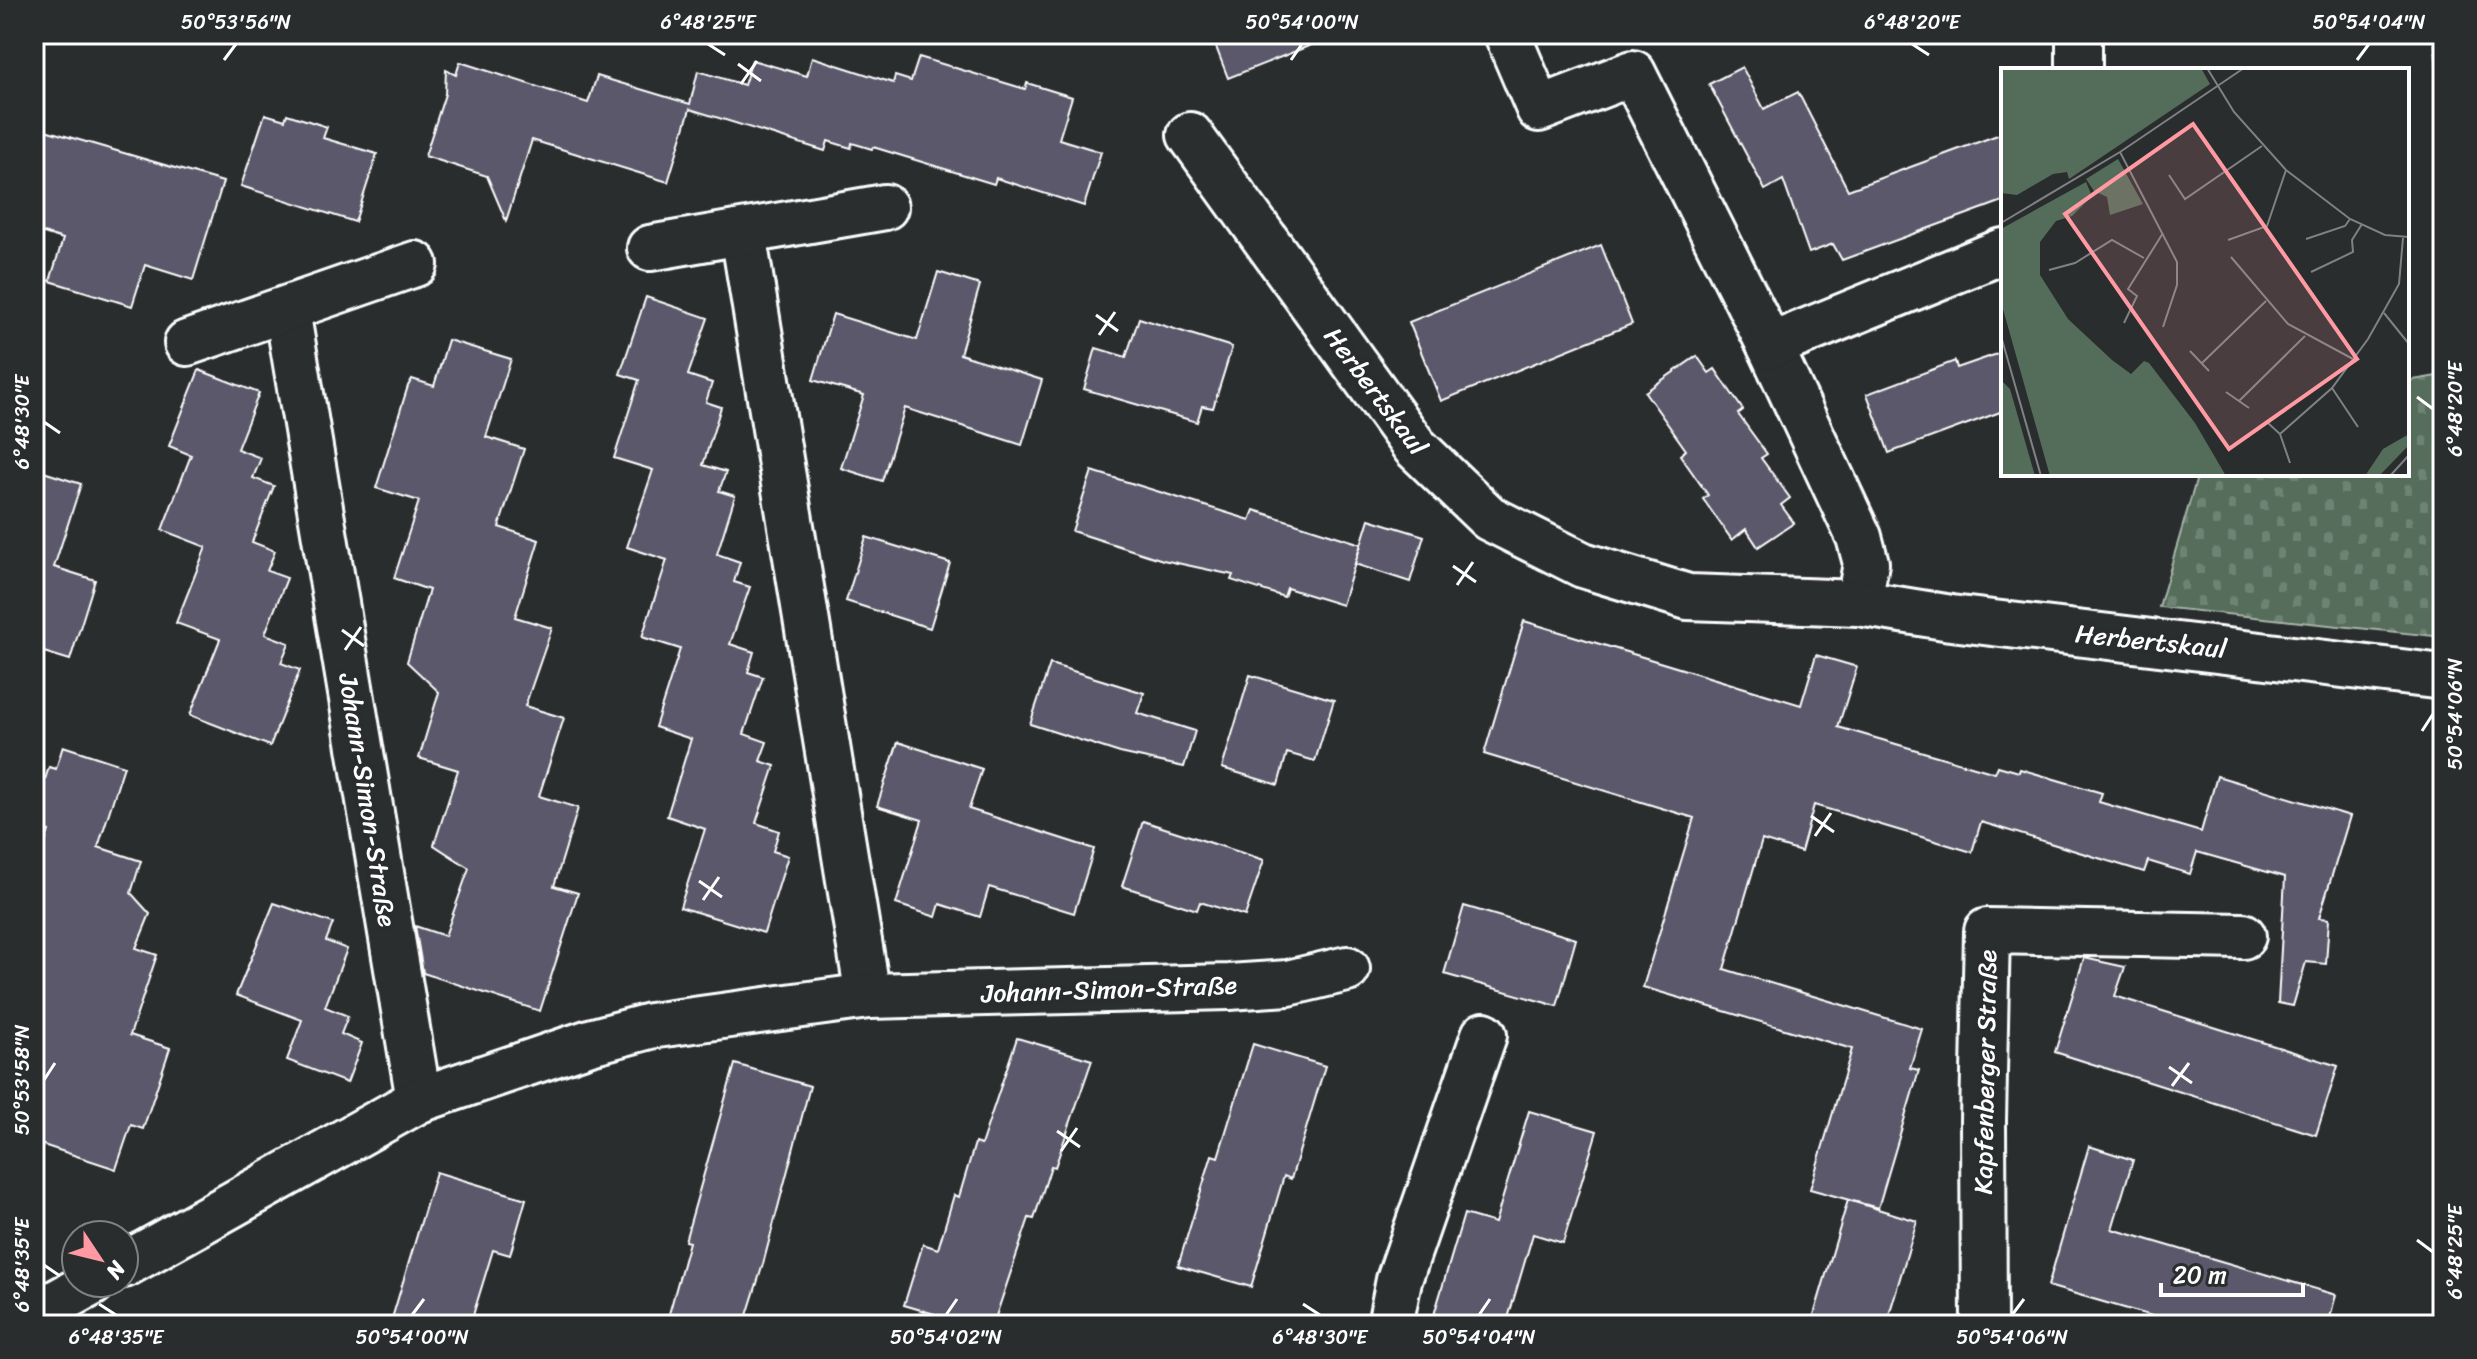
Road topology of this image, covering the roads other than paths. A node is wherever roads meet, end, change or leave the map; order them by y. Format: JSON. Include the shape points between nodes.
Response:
{"nodes":[{"id":1,"x":1507,"y":34,"type":"edge"},
{"id":2,"x":2079,"y":34,"type":"edge"},
{"id":3,"x":2079,"y":68,"type":"edge"},
{"id":4,"x":1190,"y":135,"type":"dead end"},
{"id":5,"x":885,"y":207,"type":"dead end"},
{"id":6,"x":743,"y":233,"type":"junction"},
{"id":7,"x":650,"y":248,"type":"dead end"},
{"id":8,"x":2001,"y":252,"type":"edge"},
{"id":9,"x":415,"y":264,"type":"dead end"},
{"id":10,"x":287,"y":310,"type":"junction"},
{"id":11,"x":187,"y":343,"type":"dead end"},
{"id":12,"x":1770,"y":346,"type":"junction"},
{"id":13,"x":1859,"y":603,"type":"junction"},
{"id":14,"x":2443,"y":677,"type":"edge"},
{"id":15,"x":2243,"y":936,"type":"dead end"},
{"id":16,"x":1347,"y":969,"type":"dead end"},
{"id":17,"x":868,"y":996,"type":"junction"},
{"id":18,"x":1484,"y":1035,"type":"dead end"},
{"id":19,"x":419,"y":1100,"type":"junction"},
{"id":20,"x":140,"y":1256,"type":"edge"},
{"id":21,"x":63,"y":1299,"type":"edge"},
{"id":22,"x":34,"y":1315,"type":"edge"},
{"id":23,"x":1390,"y":1325,"type":"edge"},
{"id":24,"x":1984,"y":1325,"type":"edge"}],
"edges":[{"from":1,"to":12,"type":"street","via":[[1539,109],[1633,73]]},
{"from":2,"to":3,"type":"street"},
{"from":4,"to":13,"type":"street","name":"Herbertskaul","via":[[1415,447],[1489,518],[1583,565],[1688,597]]},
{"from":5,"to":6,"type":"street"},
{"from":6,"to":7,"type":"street"},
{"from":6,"to":17,"type":"street"},
{"from":8,"to":12,"type":"street"},
{"from":9,"to":10,"type":"street"},
{"from":10,"to":11,"type":"street"},
{"from":10,"to":19,"type":"street","name":"Johann-Simon-Straße"},
{"from":12,"to":13,"type":"street","via":[[1859,537],[1866,563]]},
{"from":13,"to":14,"type":"street","name":"Herbertskaul"},
{"from":15,"to":24,"type":"street","name":"Kapfenberger Straße","via":[[1987,931]]},
{"from":16,"to":17,"type":"street","name":"Johann-Simon-Straße","via":[[1288,983],[1229,987]]},
{"from":17,"to":19,"type":"street","name":"Johann-Simon-Straße","via":[[650,1026]]},
{"from":18,"to":23,"type":"street","via":[[1399,1280]]},
{"from":19,"to":20,"type":"street","name":"Johann-Simon-Straße"},
{"from":21,"to":22,"type":"street"}]}
